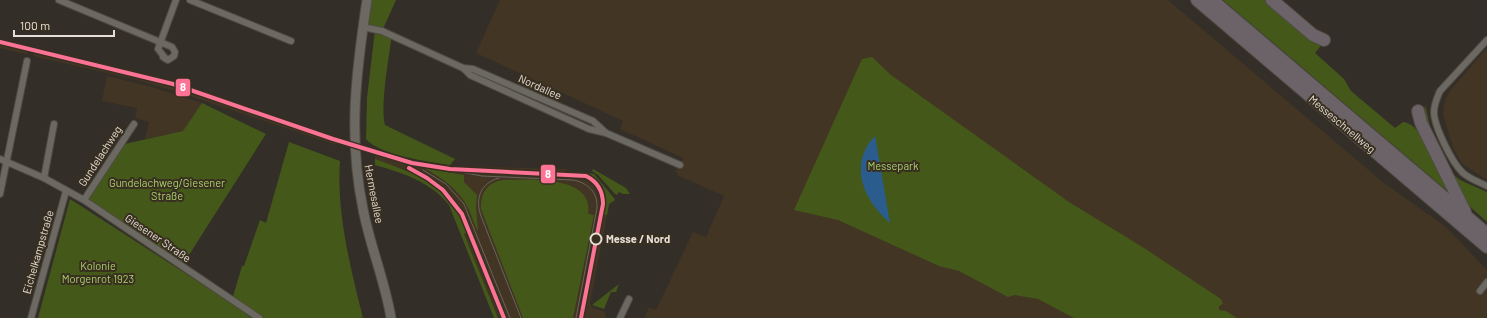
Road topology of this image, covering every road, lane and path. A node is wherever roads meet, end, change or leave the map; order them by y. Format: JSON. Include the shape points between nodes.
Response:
{"nodes":[{"id":1,"x":60,"y":0,"type":"edge"},
{"id":2,"x":176,"y":0,"type":"edge"},
{"id":3,"x":190,"y":0,"type":"edge"},
{"id":4,"x":366,"y":0,"type":"edge"},
{"id":5,"x":1197,"y":0,"type":"edge"},
{"id":6,"x":1212,"y":0,"type":"edge"},
{"id":7,"x":1272,"y":0,"type":"edge"},
{"id":8,"x":363,"y":27,"type":"junction"},
{"id":9,"x":1324,"y":40,"type":"dead end"},
{"id":10,"x":1487,"y":40,"type":"edge"},
{"id":11,"x":292,"y":41,"type":"dead end"},
{"id":12,"x":160,"y":42,"type":"junction"},
{"id":13,"x":27,"y":61,"type":"dead end"},
{"id":14,"x":1418,"y":111,"type":"dead end"},
{"id":15,"x":54,"y":124,"type":"dead end"},
{"id":16,"x":134,"y":124,"type":"dead end"},
{"id":17,"x":0,"y":159,"type":"edge"},
{"id":18,"x":8,"y":161,"type":"junction"},
{"id":19,"x":680,"y":165,"type":"dead end"},
{"id":20,"x":44,"y":178,"type":"junction"},
{"id":21,"x":1487,"y":186,"type":"edge"},
{"id":22,"x":66,"y":191,"type":"junction"},
{"id":23,"x":0,"y":194,"type":"edge"},
{"id":24,"x":84,"y":200,"type":"junction"},
{"id":25,"x":1467,"y":217,"type":"junction"},
{"id":26,"x":1487,"y":234,"type":"edge"},
{"id":27,"x":1487,"y":247,"type":"edge"},
{"id":28,"x":1487,"y":282,"type":"edge"},
{"id":29,"x":1480,"y":291,"type":"dead end"},
{"id":30,"x":629,"y":299,"type":"dead end"},
{"id":31,"x":31,"y":318,"type":"edge"},
{"id":32,"x":259,"y":318,"type":"edge"},
{"id":33,"x":391,"y":318,"type":"edge"},
{"id":34,"x":620,"y":318,"type":"edge"}],
"edges":[{"from":1,"to":12,"type":"street"},
{"from":2,"to":12,"type":"street"},
{"from":3,"to":11,"type":"street"},
{"from":4,"to":8,"type":"main road","name":"Hermesallee"},
{"from":5,"to":27,"type":"highway","name":"Messeschnellweg"},
{"from":6,"to":25,"type":"highway","name":"Messeschnellweg"},
{"from":7,"to":9,"type":"highway","via":[[1312,35]]},
{"from":8,"to":19,"type":"street","name":"Nordallee","via":[[382,31],[463,68],[473,69],[593,121],[606,132]]},
{"from":8,"to":33,"type":"main road","name":"Hermesallee","via":[[353,121],[356,167],[363,210]]},
{"from":10,"to":21,"type":"street","via":[[1440,91],[1435,100],[1434,113],[1436,125],[1453,160],[1462,172]]},
{"from":12,"to":12,"type":"street","via":[[158,49],[165,58],[168,60],[174,56],[172,47]]},
{"from":13,"to":18,"type":"street"},
{"from":14,"to":25,"type":"highway","via":[[1421,123]]},
{"from":15,"to":20,"type":"street"},
{"from":16,"to":24,"type":"street","name":"Gundelachweg"},
{"from":17,"to":18,"type":"street","name":"Giesener Straße"},
{"from":18,"to":20,"type":"street","name":"Giesener Straße"},
{"from":18,"to":23,"type":"street"},
{"from":20,"to":22,"type":"street","name":"Giesener Straße"},
{"from":22,"to":24,"type":"street","name":"Giesener Straße"},
{"from":22,"to":31,"type":"street","name":"Eichelkampstraße"},
{"from":24,"to":32,"type":"street","name":"Giesener Straße"},
{"from":25,"to":26,"type":"highway","name":"Messeschnellweg"},
{"from":28,"to":29,"type":"street"},
{"from":30,"to":34,"type":"street"}]}
